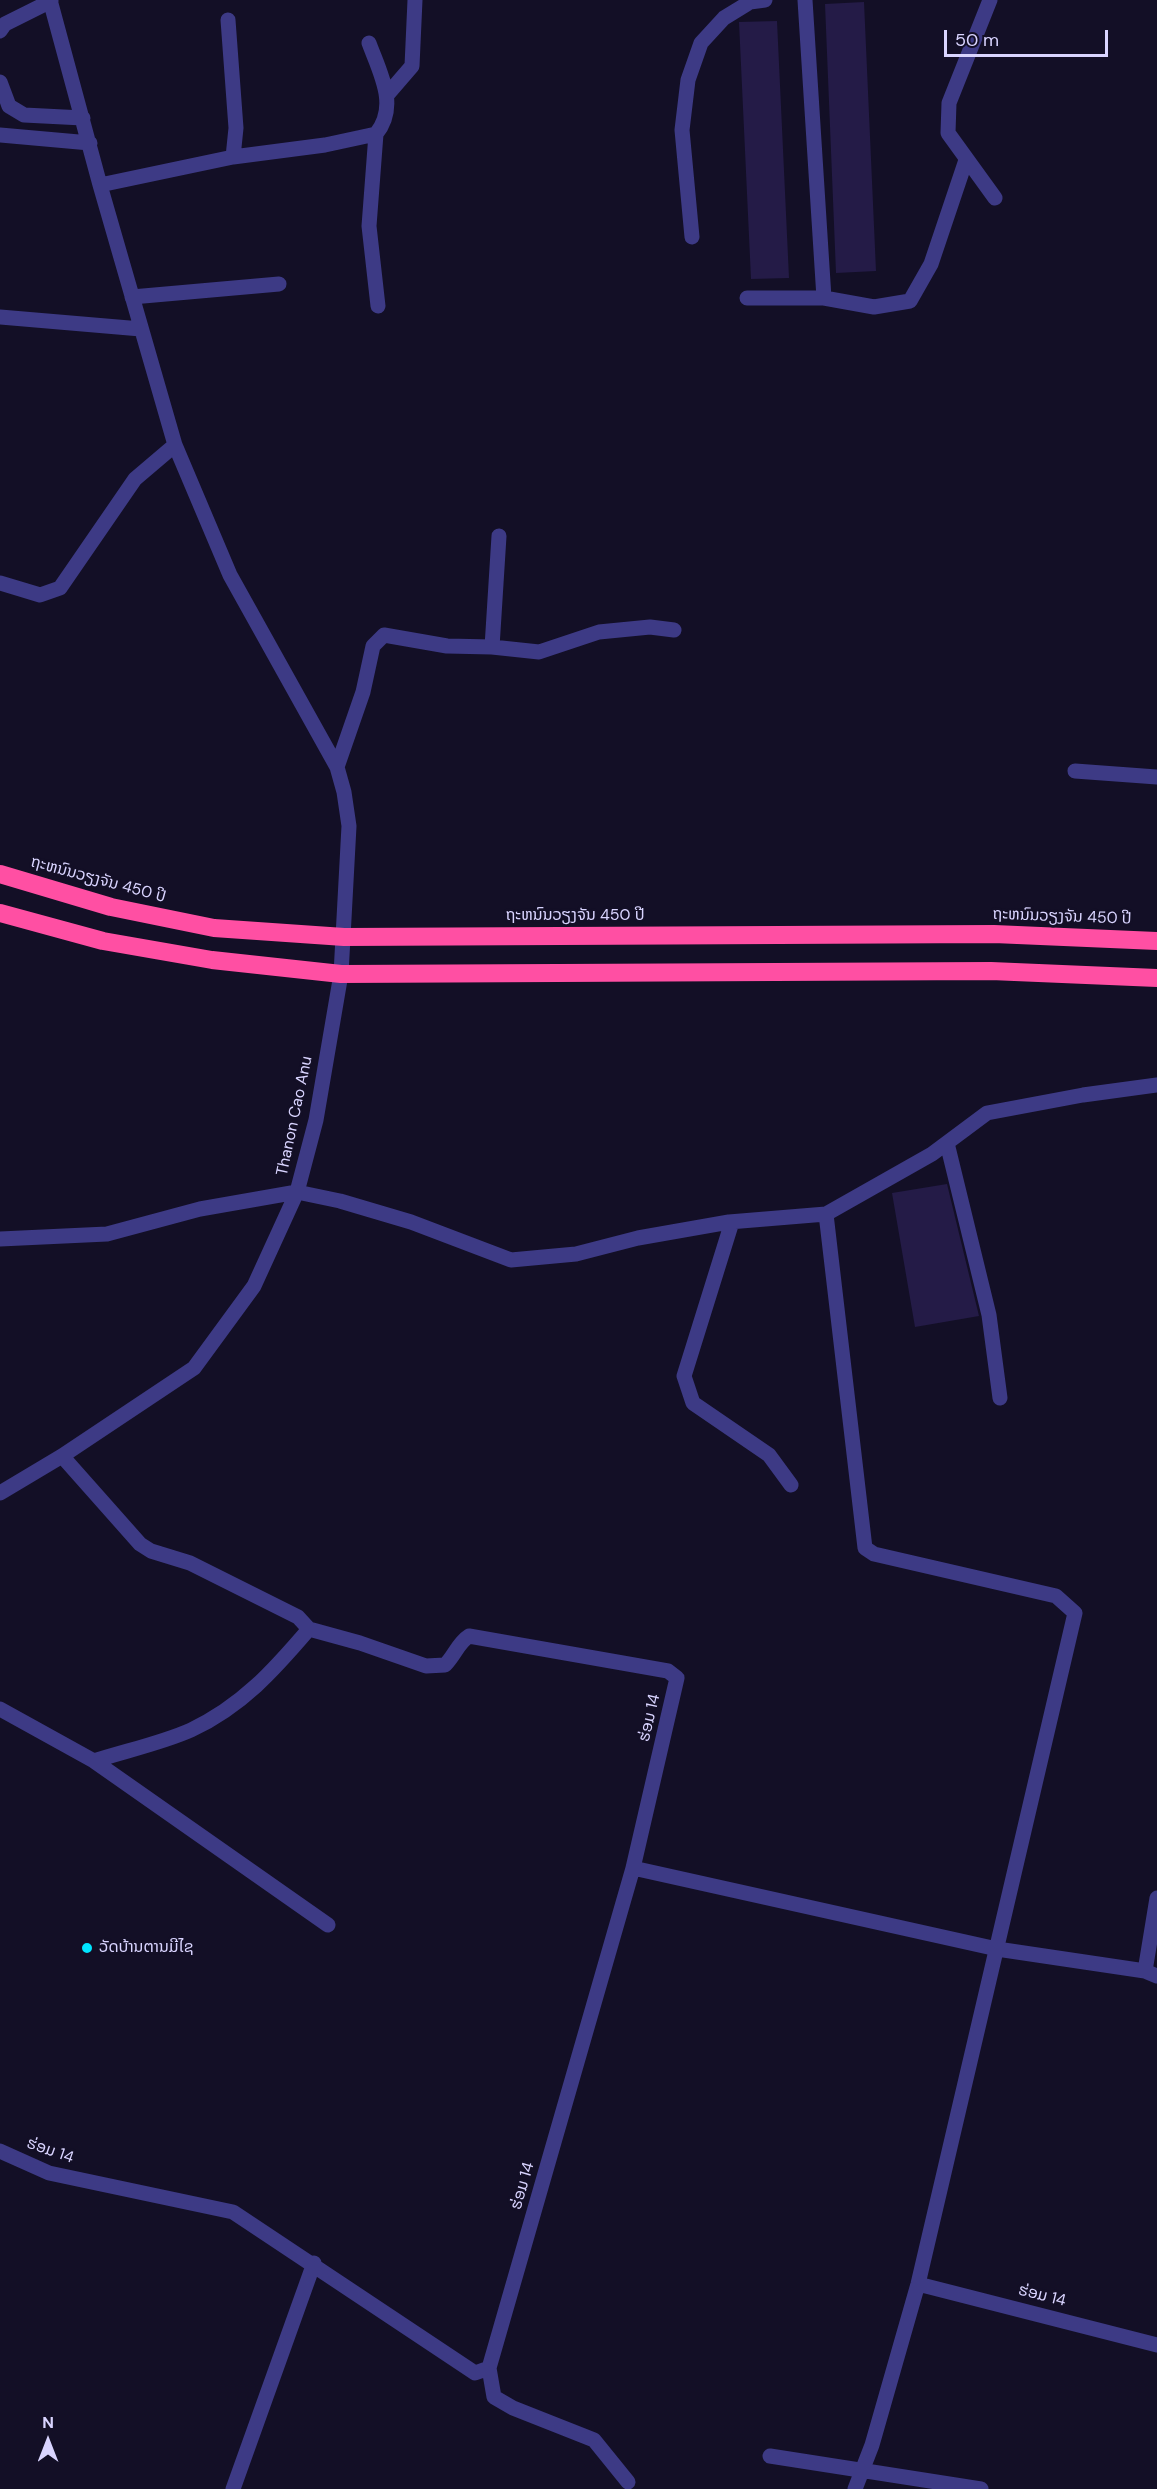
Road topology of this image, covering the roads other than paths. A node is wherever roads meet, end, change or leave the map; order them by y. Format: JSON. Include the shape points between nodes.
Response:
{"nodes":[{"id":1,"x":51,"y":0,"type":"edge"},
{"id":2,"x":415,"y":0,"type":"edge"},
{"id":3,"x":765,"y":0,"type":"edge"},
{"id":4,"x":805,"y":0,"type":"edge"},
{"id":5,"x":990,"y":0,"type":"edge"},
{"id":6,"x":228,"y":20,"type":"dead end"},
{"id":7,"x":0,"y":31,"type":"edge"},
{"id":8,"x":369,"y":43,"type":"dead end"},
{"id":9,"x":0,"y":82,"type":"edge"},
{"id":10,"x":387,"y":95,"type":"junction"},
{"id":11,"x":83,"y":118,"type":"junction"},
{"id":12,"x":376,"y":134,"type":"junction"},
{"id":13,"x":0,"y":135,"type":"edge"},
{"id":14,"x":90,"y":143,"type":"junction"},
{"id":15,"x":232,"y":157,"type":"junction"},
{"id":16,"x":966,"y":160,"type":"junction"},
{"id":17,"x":100,"y":185,"type":"junction"},
{"id":18,"x":995,"y":198,"type":"dead end"},
{"id":19,"x":692,"y":237,"type":"dead end"},
{"id":20,"x":279,"y":284,"type":"dead end"},
{"id":21,"x":132,"y":297,"type":"junction"},
{"id":22,"x":747,"y":298,"type":"dead end"},
{"id":23,"x":824,"y":298,"type":"junction"},
{"id":24,"x":378,"y":306,"type":"dead end"},
{"id":25,"x":0,"y":317,"type":"edge"},
{"id":26,"x":141,"y":329,"type":"junction"},
{"id":27,"x":175,"y":445,"type":"junction"},
{"id":28,"x":499,"y":536,"type":"dead end"},
{"id":29,"x":0,"y":583,"type":"edge"},
{"id":30,"x":674,"y":630,"type":"dead end"},
{"id":31,"x":492,"y":647,"type":"junction"},
{"id":32,"x":337,"y":767,"type":"junction"},
{"id":33,"x":1075,"y":771,"type":"dead end"},
{"id":34,"x":1157,"y":777,"type":"edge"},
{"id":35,"x":0,"y":874,"type":"edge"},
{"id":36,"x":0,"y":913,"type":"edge"},
{"id":37,"x":344,"y":937,"type":"junction"},
{"id":38,"x":1157,"y":941,"type":"edge"},
{"id":39,"x":341,"y":974,"type":"junction"},
{"id":40,"x":1157,"y":978,"type":"edge"},
{"id":41,"x":1157,"y":1085,"type":"edge"},
{"id":42,"x":947,"y":1143,"type":"junction"},
{"id":43,"x":297,"y":1192,"type":"junction"},
{"id":44,"x":826,"y":1214,"type":"junction"},
{"id":45,"x":732,"y":1222,"type":"junction"},
{"id":46,"x":0,"y":1239,"type":"edge"},
{"id":47,"x":1000,"y":1398,"type":"dead end"},
{"id":48,"x":62,"y":1456,"type":"junction"},
{"id":49,"x":791,"y":1485,"type":"dead end"},
{"id":50,"x":0,"y":1493,"type":"edge"},
{"id":51,"x":309,"y":1629,"type":"junction"},
{"id":52,"x":0,"y":1709,"type":"edge"},
{"id":53,"x":94,"y":1761,"type":"junction"},
{"id":54,"x":633,"y":1868,"type":"junction"},
{"id":55,"x":1157,"y":1898,"type":"edge"},
{"id":56,"x":328,"y":1925,"type":"dead end"},
{"id":57,"x":997,"y":1949,"type":"junction"},
{"id":58,"x":1151,"y":1974,"type":"edge"},
{"id":59,"x":0,"y":2151,"type":"edge"},
{"id":60,"x":314,"y":2263,"type":"junction"},
{"id":61,"x":918,"y":2284,"type":"junction"},
{"id":62,"x":1157,"y":2345,"type":"edge"},
{"id":63,"x":489,"y":2368,"type":"junction"},
{"id":64,"x":770,"y":2456,"type":"dead end"},
{"id":65,"x":861,"y":2470,"type":"junction"},
{"id":66,"x":628,"y":2482,"type":"dead end"},
{"id":67,"x":233,"y":2489,"type":"edge"},
{"id":68,"x":855,"y":2489,"type":"edge"},
{"id":69,"x":981,"y":2489,"type":"edge"}],
"edges":[{"from":1,"to":7,"type":"street","via":[[5,24]]},
{"from":1,"to":11,"type":"street","name":"Thanon Cao Anu"},
{"from":2,"to":10,"type":"street","via":[[412,66]]},
{"from":3,"to":19,"type":"street","via":[[750,2],[724,18],[701,43],[688,80],[682,130]]},
{"from":4,"to":23,"type":"street"},
{"from":5,"to":16,"type":"street","via":[[949,103],[948,133]]},
{"from":6,"to":15,"type":"street","via":[[236,128]]},
{"from":8,"to":10,"type":"street"},
{"from":9,"to":11,"type":"street","via":[[9,106],[24,115]]},
{"from":10,"to":12,"type":"street","via":[[388,114]]},
{"from":11,"to":14,"type":"street","name":"Thanon Cao Anu"},
{"from":12,"to":15,"type":"street"},
{"from":12,"to":24,"type":"street","via":[[369,226]]},
{"from":13,"to":14,"type":"street"},
{"from":14,"to":17,"type":"street","name":"Thanon Cao Anu"},
{"from":15,"to":17,"type":"street"},
{"from":16,"to":18,"type":"street"},
{"from":16,"to":23,"type":"street","via":[[931,264],[910,301],[874,307]]},
{"from":17,"to":21,"type":"street","name":"Thanon Cao Anu"},
{"from":20,"to":21,"type":"street"},
{"from":21,"to":26,"type":"street","name":"Thanon Cao Anu"},
{"from":22,"to":23,"type":"street"},
{"from":25,"to":26,"type":"street"},
{"from":26,"to":27,"type":"street","name":"Thanon Cao Anu"},
{"from":27,"to":29,"type":"street","via":[[135,479],[60,588],[40,595]]},
{"from":27,"to":32,"type":"street","name":"Thanon Cao Anu","via":[[230,575]]},
{"from":28,"to":31,"type":"street"},
{"from":30,"to":31,"type":"street","via":[[650,627],[599,632],[539,652]]},
{"from":31,"to":32,"type":"street","via":[[447,646],[384,634],[373,646],[363,692]]},
{"from":32,"to":37,"type":"street","name":"Thanon Cao Anu","via":[[349,826]]},
{"from":33,"to":34,"type":"street"},
{"from":35,"to":37,"type":"highway","name":"ຖະຫນົນວຽງຈັນ 450 ປີ","via":[[111,907],[214,928]]},
{"from":36,"to":39,"type":"highway","via":[[114,943],[212,960]]},
{"from":37,"to":38,"type":"highway","name":"ຖະຫນົນວຽງຈັນ 450 ປີ","via":[[994,934]]},
{"from":37,"to":39,"type":"street","name":"Thanon Cao Anu"},
{"from":39,"to":40,"type":"highway","via":[[992,971]]},
{"from":39,"to":43,"type":"street","name":"Thanon Cao Anu","via":[[316,1120]]},
{"from":41,"to":42,"type":"street","via":[[987,1113]]},
{"from":42,"to":44,"type":"street"},
{"from":42,"to":47,"type":"street","via":[[989,1315]]},
{"from":43,"to":45,"type":"street","via":[[411,1222],[511,1260],[576,1254]]},
{"from":43,"to":46,"type":"street","via":[[200,1209],[107,1234]]},
{"from":43,"to":48,"type":"street","name":"Thanon Cao Anu","via":[[254,1286],[194,1368]]},
{"from":44,"to":45,"type":"street"},
{"from":44,"to":57,"type":"street","via":[[865,1548],[874,1554],[1056,1596],[1075,1613]]},
{"from":45,"to":49,"type":"street","via":[[684,1376],[693,1403],[769,1455]]},
{"from":48,"to":50,"type":"street","name":"Thanon Cao Anu"},
{"from":48,"to":51,"type":"street","via":[[140,1544],[190,1563],[298,1617]]},
{"from":51,"to":53,"type":"street","via":[[268,1677],[234,1706],[190,1731]]},
{"from":51,"to":54,"type":"street","name":"ຮ່ອມ 14","via":[[426,1666],[445,1665],[469,1636],[668,1671],[677,1678]]},
{"from":52,"to":53,"type":"street"},
{"from":53,"to":56,"type":"street"},
{"from":54,"to":57,"type":"street"},
{"from":54,"to":63,"type":"street","name":"ຮ່ອມ 14"},
{"from":55,"to":58,"type":"street"},
{"from":57,"to":58,"type":"street"},
{"from":57,"to":61,"type":"street"},
{"from":59,"to":60,"type":"street","name":"ຮ່ອມ 14","via":[[49,2173],[233,2212]]},
{"from":60,"to":63,"type":"street","name":"ຮ່ອມ 14","via":[[475,2373]]},
{"from":60,"to":67,"type":"street"},
{"from":61,"to":62,"type":"street","name":"ຮ່ອມ 14"},
{"from":61,"to":65,"type":"street","via":[[872,2445]]},
{"from":63,"to":66,"type":"street","via":[[494,2397],[594,2440]]},
{"from":64,"to":65,"type":"street"},
{"from":65,"to":68,"type":"street"},
{"from":65,"to":69,"type":"street"}]}
